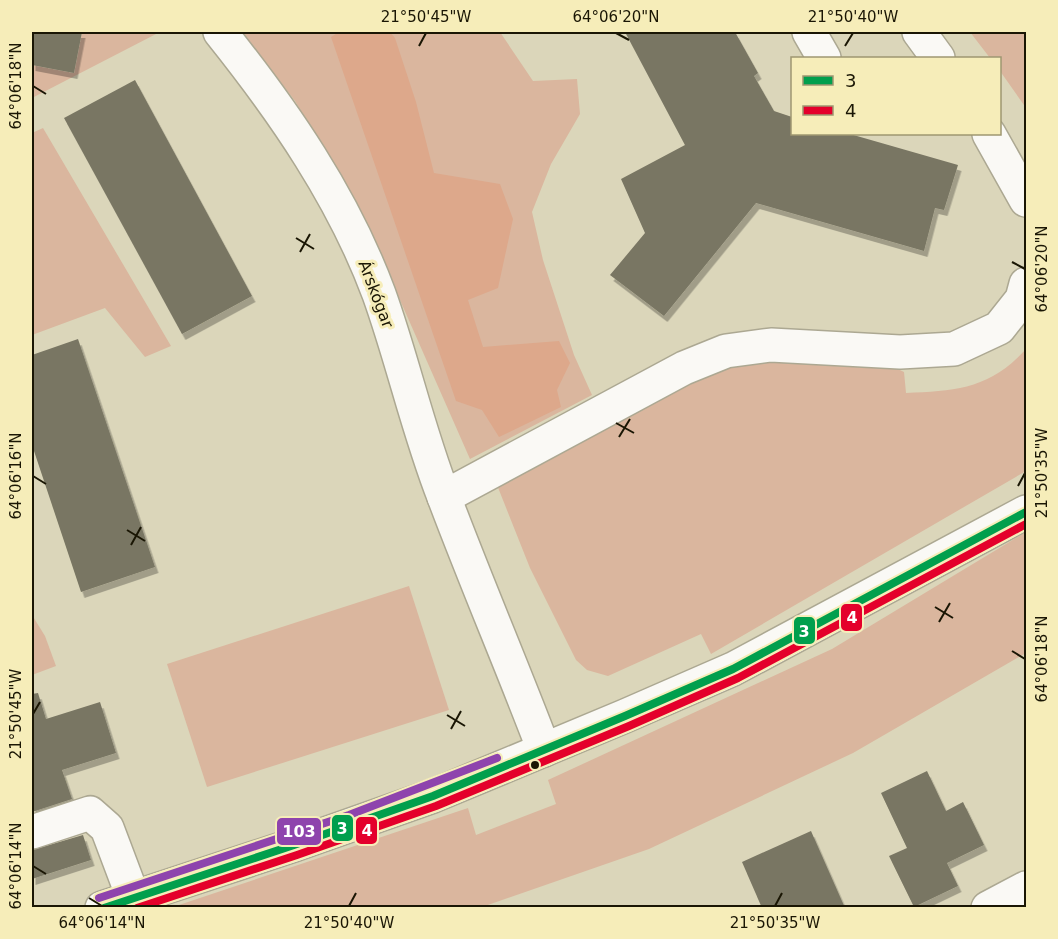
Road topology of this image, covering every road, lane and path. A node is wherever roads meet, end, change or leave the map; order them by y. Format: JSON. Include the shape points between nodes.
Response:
{"nodes":[{"id":1,"x":220,"y":32,"type":"edge"},
{"id":2,"x":809,"y":32,"type":"edge"},
{"id":3,"x":920,"y":32,"type":"edge"},
{"id":4,"x":823,"y":57,"type":"edge"},
{"id":5,"x":937,"y":57,"type":"edge"},
{"id":6,"x":990,"y":135,"type":"edge"},
{"id":7,"x":1026,"y":200,"type":"edge"},
{"id":8,"x":1026,"y":284,"type":"edge"},
{"id":9,"x":444,"y":497,"type":"junction"},
{"id":10,"x":1026,"y":512,"type":"edge"},
{"id":11,"x":544,"y":750,"type":"junction"},
{"id":12,"x":32,"y":832,"type":"edge"},
{"id":13,"x":1026,"y":888,"type":"edge"},
{"id":14,"x":134,"y":897,"type":"junction"},
{"id":15,"x":102,"y":908,"type":"edge"},
{"id":16,"x":988,"y":908,"type":"edge"}],
"edges":[{"from":1,"to":9,"type":"street","name":"Árskógar","via":[[295,132],[340,208],[378,292]]},
{"from":2,"to":4,"type":"street"},
{"from":3,"to":5,"type":"street"},
{"from":6,"to":7,"type":"street"},
{"from":8,"to":9,"type":"street","via":[[1022,299],[999,328],[954,349],[900,352],[771,345],[726,351],[684,368]]},
{"from":9,"to":11,"type":"street","name":"Árskógar"},
{"from":10,"to":11,"type":"street","via":[[733,669]]},
{"from":11,"to":14,"type":"street","via":[[433,796]]},
{"from":12,"to":14,"type":"street","via":[[90,813],[107,828]]},
{"from":13,"to":16,"type":"street"},
{"from":14,"to":15,"type":"street"}]}
